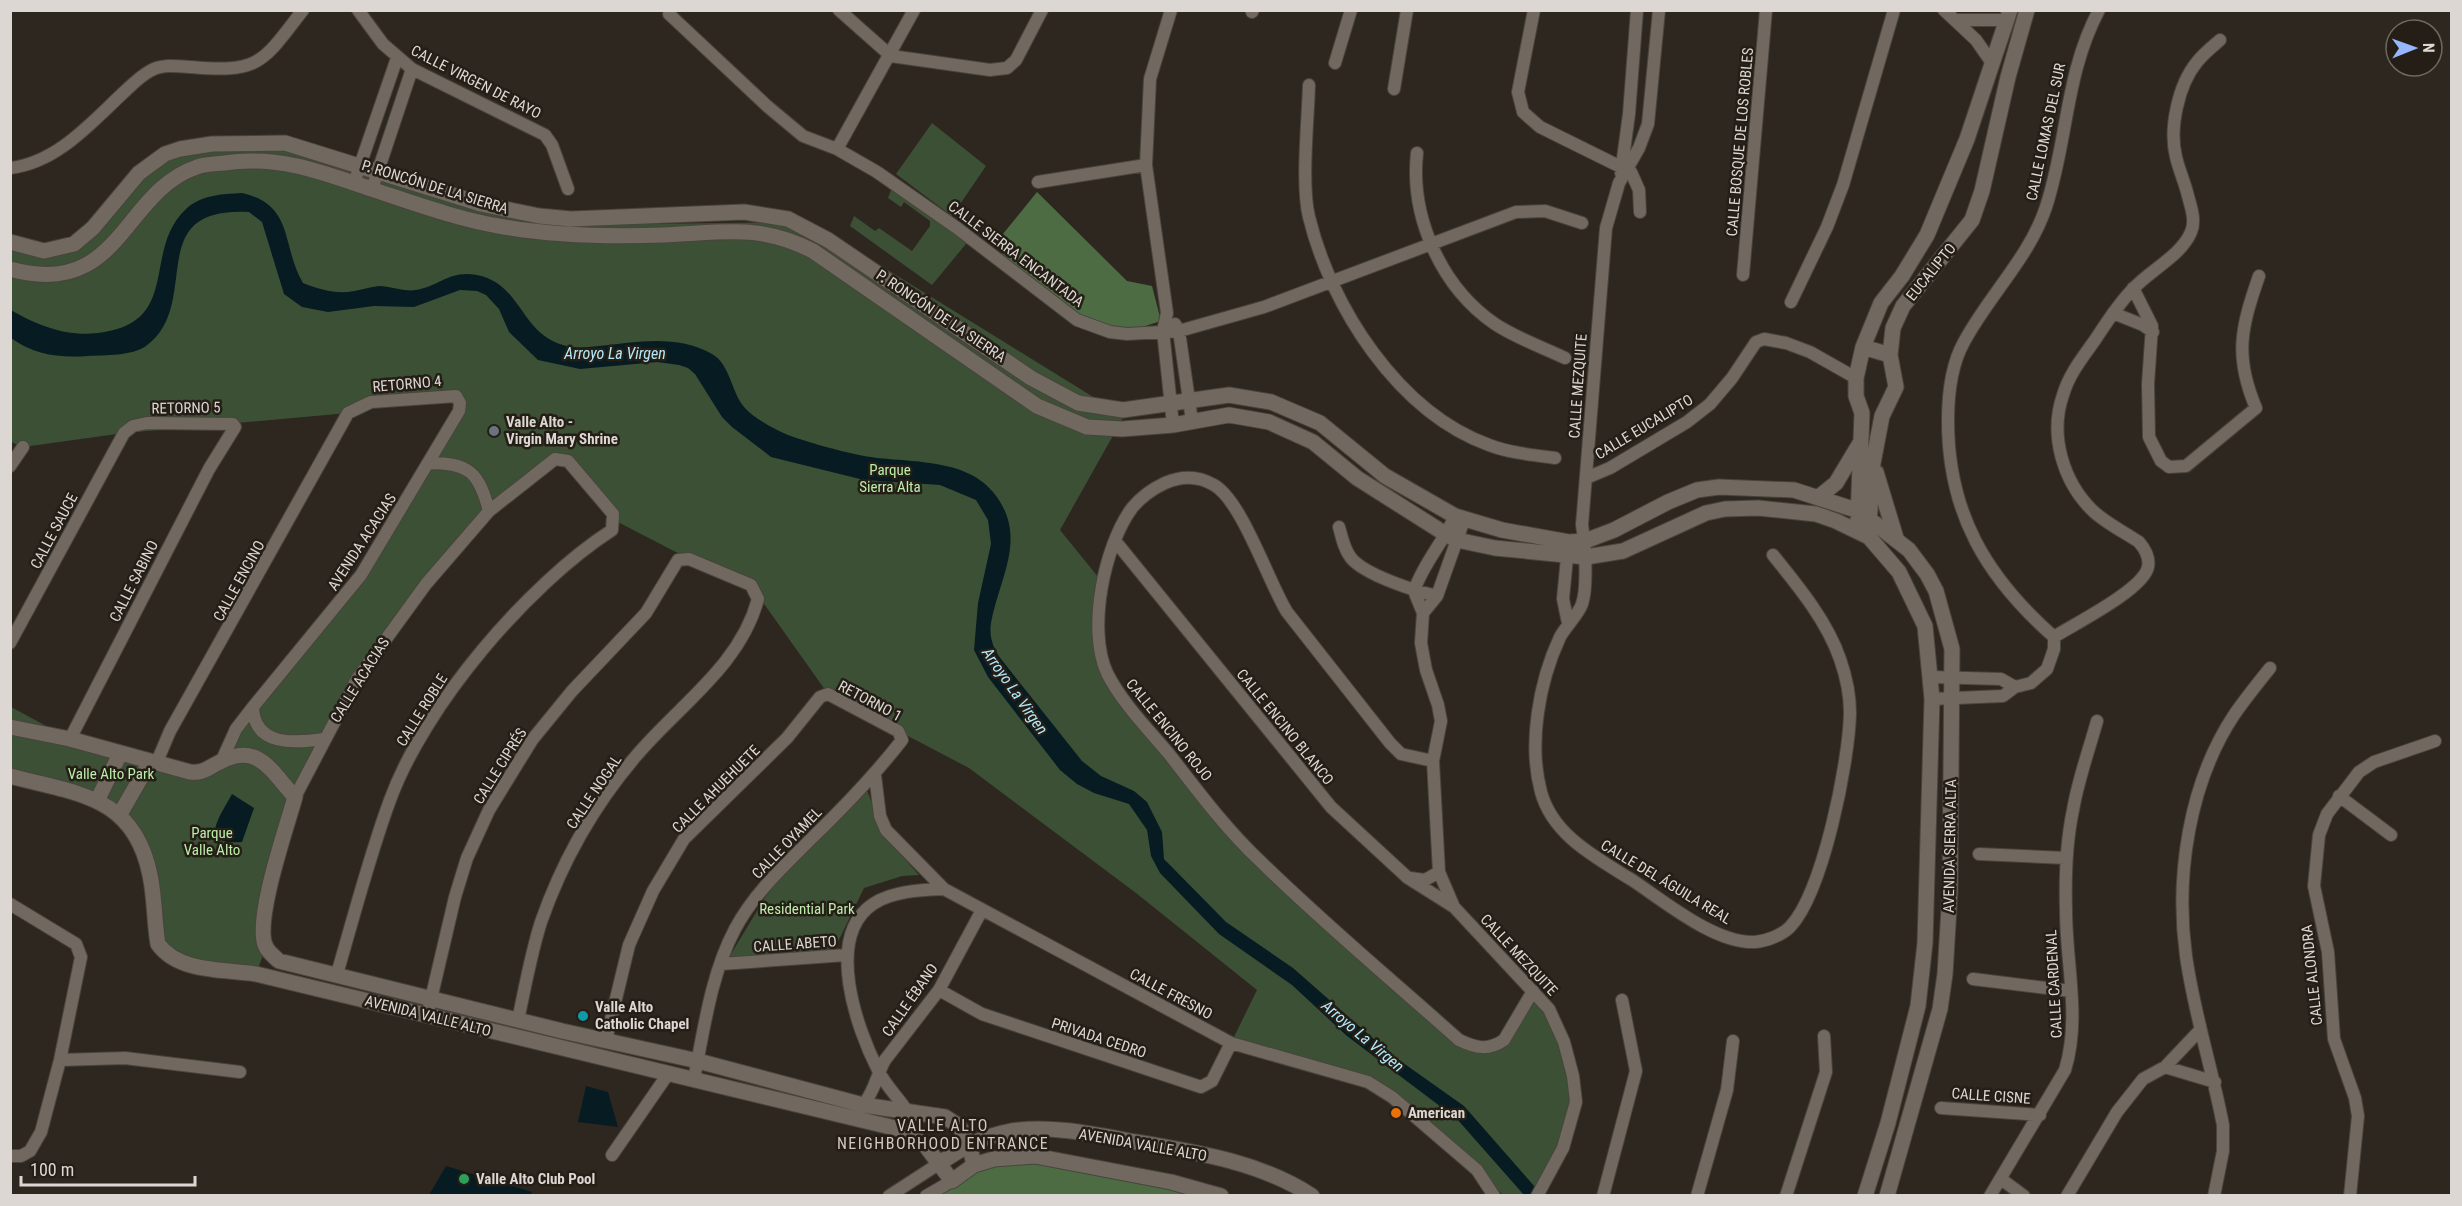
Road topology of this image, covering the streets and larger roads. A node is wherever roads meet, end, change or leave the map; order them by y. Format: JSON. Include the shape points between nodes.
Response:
{"nodes":[{"id":1,"x":303,"y":10,"type":"edge"},
{"id":2,"x":358,"y":10,"type":"edge"},
{"id":3,"x":839,"y":10,"type":"edge"},
{"id":4,"x":914,"y":10,"type":"edge"},
{"id":5,"x":1042,"y":10,"type":"edge"},
{"id":6,"x":1171,"y":10,"type":"edge"},
{"id":7,"x":1351,"y":10,"type":"edge"},
{"id":8,"x":1407,"y":10,"type":"edge"},
{"id":9,"x":1534,"y":10,"type":"edge"},
{"id":10,"x":1637,"y":10,"type":"edge"},
{"id":11,"x":1659,"y":10,"type":"edge"},
{"id":12,"x":1766,"y":10,"type":"edge"},
{"id":13,"x":1894,"y":10,"type":"edge"},
{"id":14,"x":1944,"y":10,"type":"edge"},
{"id":15,"x":2027,"y":10,"type":"edge"},
{"id":16,"x":2099,"y":10,"type":"edge"},
{"id":17,"x":669,"y":14,"type":"dead end"},
{"id":18,"x":2008,"y":15,"type":"edge"},
{"id":19,"x":1956,"y":20,"type":"junction"},
{"id":20,"x":2220,"y":40,"type":"dead end"},
{"id":21,"x":891,"y":56,"type":"junction"},
{"id":22,"x":397,"y":58,"type":"junction"},
{"id":23,"x":1335,"y":63,"type":"dead end"},
{"id":24,"x":1992,"y":63,"type":"junction"},
{"id":25,"x":412,"y":69,"type":"junction"},
{"id":26,"x":1309,"y":86,"type":"dead end"},
{"id":27,"x":1394,"y":89,"type":"dead end"},
{"id":28,"x":837,"y":149,"type":"junction"},
{"id":29,"x":1417,"y":153,"type":"dead end"},
{"id":30,"x":361,"y":165,"type":"junction"},
{"id":31,"x":1146,"y":165,"type":"junction"},
{"id":32,"x":1625,"y":167,"type":"junction"},
{"id":33,"x":10,"y":168,"type":"edge"},
{"id":34,"x":378,"y":171,"type":"junction"},
{"id":35,"x":1038,"y":182,"type":"dead end"},
{"id":36,"x":354,"y":183,"type":"junction"},
{"id":37,"x":372,"y":189,"type":"junction"},
{"id":38,"x":568,"y":189,"type":"dead end"},
{"id":39,"x":1640,"y":212,"type":"dead end"},
{"id":40,"x":690,"y":214,"type":"junction"},
{"id":41,"x":1582,"y":223,"type":"dead end"},
{"id":42,"x":691,"y":233,"type":"junction"},
{"id":43,"x":10,"y":242,"type":"edge"},
{"id":44,"x":1430,"y":243,"type":"junction"},
{"id":45,"x":10,"y":269,"type":"edge"},
{"id":46,"x":1743,"y":275,"type":"dead end"},
{"id":47,"x":2259,"y":276,"type":"dead end"},
{"id":48,"x":1331,"y":283,"type":"junction"},
{"id":49,"x":2133,"y":288,"type":"junction"},
{"id":50,"x":1791,"y":302,"type":"dead end"},
{"id":51,"x":1167,"y":313,"type":"junction"},
{"id":52,"x":2113,"y":313,"type":"junction"},
{"id":53,"x":1179,"y":330,"type":"junction"},
{"id":54,"x":1163,"y":331,"type":"junction"},
{"id":55,"x":2153,"y":332,"type":"junction"},
{"id":56,"x":1863,"y":347,"type":"junction"},
{"id":57,"x":1890,"y":355,"type":"junction"},
{"id":58,"x":1565,"y":358,"type":"dead end"},
{"id":59,"x":1856,"y":378,"type":"junction"},
{"id":60,"x":1189,"y":400,"type":"junction"},
{"id":61,"x":1171,"y":405,"type":"junction"},
{"id":62,"x":459,"y":411,"type":"joint"},
{"id":63,"x":348,"y":412,"type":"joint"},
{"id":64,"x":1862,"y":413,"type":"junction"},
{"id":65,"x":1882,"y":416,"type":"junction"},
{"id":66,"x":1192,"y":421,"type":"junction"},
{"id":67,"x":1173,"y":425,"type":"junction"},
{"id":68,"x":124,"y":433,"type":"joint"},
{"id":69,"x":229,"y":439,"type":"joint"},
{"id":70,"x":1861,"y":440,"type":"junction"},
{"id":71,"x":23,"y":447,"type":"dead end"},
{"id":72,"x":1556,"y":458,"type":"dead end"},
{"id":73,"x":429,"y":463,"type":"junction"},
{"id":74,"x":1872,"y":463,"type":"junction"},
{"id":75,"x":10,"y":466,"type":"edge"},
{"id":76,"x":1586,"y":478,"type":"junction"},
{"id":77,"x":1820,"y":496,"type":"junction"},
{"id":78,"x":489,"y":511,"type":"junction"},
{"id":79,"x":613,"y":514,"type":"joint"},
{"id":80,"x":1864,"y":515,"type":"junction"},
{"id":81,"x":1460,"y":518,"type":"junction"},
{"id":82,"x":1582,"y":525,"type":"junction"},
{"id":83,"x":1339,"y":527,"type":"dead end"},
{"id":84,"x":1863,"y":533,"type":"junction"},
{"id":85,"x":1452,"y":537,"type":"junction"},
{"id":86,"x":1896,"y":538,"type":"junction"},
{"id":87,"x":1585,"y":541,"type":"junction"},
{"id":88,"x":1116,"y":542,"type":"junction"},
{"id":89,"x":1568,"y":549,"type":"junction"},
{"id":90,"x":1773,"y":555,"type":"dead end"},
{"id":91,"x":1586,"y":557,"type":"junction"},
{"id":92,"x":1414,"y":591,"type":"junction"},
{"id":93,"x":1437,"y":596,"type":"junction"},
{"id":94,"x":1423,"y":613,"type":"junction"},
{"id":95,"x":754,"y":614,"type":"joint"},
{"id":96,"x":1568,"y":623,"type":"junction"},
{"id":97,"x":2054,"y":637,"type":"junction"},
{"id":98,"x":10,"y":643,"type":"edge"},
{"id":99,"x":2270,"y":668,"type":"dead end"},
{"id":100,"x":1930,"y":677,"type":"junction"},
{"id":101,"x":1952,"y":677,"type":"junction"},
{"id":102,"x":2015,"y":687,"type":"junction"},
{"id":103,"x":1952,"y":698,"type":"junction"},
{"id":104,"x":1932,"y":699,"type":"junction"},
{"id":105,"x":814,"y":702,"type":"joint"},
{"id":106,"x":253,"y":706,"type":"junction"},
{"id":107,"x":2097,"y":721,"type":"dead end"},
{"id":108,"x":11,"y":729,"type":"edge"},
{"id":109,"x":70,"y":739,"type":"junction"},
{"id":110,"x":324,"y":739,"type":"junction"},
{"id":111,"x":2435,"y":741,"type":"dead end"},
{"id":112,"x":120,"y":754,"type":"junction"},
{"id":113,"x":222,"y":760,"type":"junction"},
{"id":114,"x":1433,"y":761,"type":"junction"},
{"id":115,"x":153,"y":763,"type":"junction"},
{"id":116,"x":10,"y":776,"type":"edge"},
{"id":117,"x":874,"y":776,"type":"junction"},
{"id":118,"x":2339,"y":796,"type":"junction"},
{"id":119,"x":295,"y":797,"type":"junction"},
{"id":120,"x":98,"y":799,"type":"junction"},
{"id":121,"x":120,"y":814,"type":"junction"},
{"id":122,"x":2391,"y":835,"type":"dead end"},
{"id":123,"x":1979,"y":854,"type":"dead end"},
{"id":124,"x":2066,"y":858,"type":"junction"},
{"id":125,"x":1439,"y":872,"type":"junction"},
{"id":126,"x":1408,"y":878,"type":"junction"},
{"id":127,"x":944,"y":888,"type":"junction"},
{"id":128,"x":10,"y":904,"type":"edge"},
{"id":129,"x":1454,"y":908,"type":"junction"},
{"id":130,"x":982,"y":910,"type":"junction"},
{"id":131,"x":266,"y":947,"type":"junction"},
{"id":132,"x":846,"y":955,"type":"junction"},
{"id":133,"x":721,"y":964,"type":"junction"},
{"id":134,"x":256,"y":974,"type":"junction"},
{"id":135,"x":337,"y":974,"type":"junction"},
{"id":136,"x":1973,"y":979,"type":"dead end"},
{"id":137,"x":939,"y":990,"type":"junction"},
{"id":138,"x":2072,"y":991,"type":"junction"},
{"id":139,"x":1533,"y":992,"type":"junction"},
{"id":140,"x":430,"y":999,"type":"junction"},
{"id":141,"x":1622,"y":1000,"type":"dead end"},
{"id":142,"x":1918,"y":1006,"type":"junction"},
{"id":143,"x":1940,"y":1009,"type":"junction"},
{"id":144,"x":427,"y":1016,"type":"junction"},
{"id":145,"x":518,"y":1020,"type":"junction"},
{"id":146,"x":2200,"y":1030,"type":"junction"},
{"id":147,"x":1824,"y":1036,"type":"dead end"},
{"id":148,"x":606,"y":1040,"type":"junction"},
{"id":149,"x":1733,"y":1041,"type":"dead end"},
{"id":150,"x":1231,"y":1043,"type":"junction"},
{"id":151,"x":60,"y":1060,"type":"junction"},
{"id":152,"x":698,"y":1061,"type":"junction"},
{"id":153,"x":2165,"y":1067,"type":"junction"},
{"id":154,"x":240,"y":1072,"type":"dead end"},
{"id":155,"x":878,"y":1072,"type":"junction"},
{"id":156,"x":668,"y":1074,"type":"junction"},
{"id":157,"x":694,"y":1079,"type":"junction"},
{"id":158,"x":2215,"y":1082,"type":"junction"},
{"id":159,"x":863,"y":1105,"type":"junction"},
{"id":160,"x":1941,"y":1108,"type":"dead end"},
{"id":161,"x":907,"y":1111,"type":"junction"},
{"id":162,"x":2040,"y":1115,"type":"junction"},
{"id":163,"x":969,"y":1143,"type":"junction"},
{"id":164,"x":612,"y":1155,"type":"dead end"},
{"id":165,"x":10,"y":1156,"type":"edge"},
{"id":166,"x":940,"y":1162,"type":"junction"},
{"id":167,"x":974,"y":1165,"type":"junction"},
{"id":168,"x":2001,"y":1179,"type":"junction"},
{"id":169,"x":952,"y":1180,"type":"junction"},
{"id":170,"x":889,"y":1196,"type":"edge"},
{"id":171,"x":926,"y":1196,"type":"edge"},
{"id":172,"x":1221,"y":1196,"type":"edge"},
{"id":173,"x":1312,"y":1196,"type":"edge"},
{"id":174,"x":1494,"y":1196,"type":"edge"},
{"id":175,"x":1538,"y":1196,"type":"edge"},
{"id":176,"x":1603,"y":1196,"type":"edge"},
{"id":177,"x":1698,"y":1196,"type":"edge"},
{"id":178,"x":1786,"y":1196,"type":"edge"},
{"id":179,"x":1865,"y":1196,"type":"edge"},
{"id":180,"x":1887,"y":1196,"type":"edge"},
{"id":181,"x":1990,"y":1196,"type":"edge"},
{"id":182,"x":2024,"y":1196,"type":"edge"},
{"id":183,"x":2067,"y":1196,"type":"edge"},
{"id":184,"x":2214,"y":1196,"type":"edge"},
{"id":185,"x":2350,"y":1196,"type":"edge"}],
"edges":[{"from":1,"to":33,"type":"street","via":[[262,59],[227,70],[157,68],[139,79],[60,149],[36,163]]},
{"from":2,"to":22,"type":"street","name":"CALLE VIRGEN DE RAYO"},
{"from":3,"to":21,"type":"street"},
{"from":4,"to":21,"type":"street"},
{"from":5,"to":21,"type":"street","via":[[1016,60],[1007,68],[990,70]]},
{"from":6,"to":31,"type":"street","via":[[1150,79]]},
{"from":7,"to":23,"type":"street"},
{"from":8,"to":27,"type":"street"},
{"from":9,"to":32,"type":"street","via":[[1518,92],[1523,112],[1540,127]]},
{"from":10,"to":32,"type":"street"},
{"from":11,"to":32,"type":"street","name":"CALLE MEZQUITE","via":[[1648,124]]},
{"from":12,"to":46,"type":"street","name":"CALLE BOSQUE DE LOS ROBLES"},
{"from":13,"to":50,"type":"street","via":[[1843,185]]},
{"from":14,"to":19,"type":"street"},
{"from":15,"to":57,"type":"street","name":"EUCALIPTO","via":[[1975,212],[1966,230],[1903,306],[1893,328]]},
{"from":16,"to":97,"type":"street","name":"CALLE LOMAS DEL SUR","via":[[2076,63],[2047,206],[2027,250],[1962,343],[1948,408],[1948,449],[1957,501],[1979,550],[2002,586]]},
{"from":17,"to":28,"type":"street","name":"CALLE SIERRA ENCANTADA","via":[[786,123],[803,136]]},
{"from":18,"to":19,"type":"street"},
{"from":18,"to":24,"type":"street","name":"EUCALIPTO"},
{"from":19,"to":24,"type":"street","via":[[1976,39]]},
{"from":20,"to":49,"type":"street","via":[[2189,75],[2175,121],[2176,157],[2192,215],[2191,232],[2179,249]]},
{"from":21,"to":28,"type":"street"},
{"from":22,"to":25,"type":"street","name":"CALLE VIRGEN DE RAYO"},
{"from":22,"to":30,"type":"street"},
{"from":24,"to":56,"type":"street","name":"EUCALIPTO","via":[[1967,139],[1927,235],[1881,303]]},
{"from":25,"to":34,"type":"street"},
{"from":25,"to":38,"type":"street","name":"CALLE VIRGEN DE RAYO","via":[[545,135]]},
{"from":26,"to":48,"type":"street","via":[[1308,215]]},
{"from":28,"to":54,"type":"street","name":"CALLE SIERRA ENCANTADA","via":[[918,199],[1077,320],[1119,333]]},
{"from":29,"to":44,"type":"street","via":[[1416,195]]},
{"from":30,"to":34,"type":"street","name":"P. RONCÓN DE LA SIERRA"},
{"from":30,"to":36,"type":"street"},
{"from":30,"to":43,"type":"street","name":"P. RONCÓN DE LA SIERRA","via":[[285,143],[180,149],[165,154],[139,173],[93,228],[74,244],[44,251]]},
{"from":31,"to":35,"type":"street"},
{"from":31,"to":51,"type":"street"},
{"from":32,"to":39,"type":"street","via":[[1637,181]]},
{"from":32,"to":76,"type":"street","name":"CALLE MEZQUITE","via":[[1610,209],[1604,250]]},
{"from":34,"to":37,"type":"street"},
{"from":34,"to":40,"type":"street","name":"P. RONCÓN DE LA SIERRA","via":[[481,204],[539,216],[571,219]]},
{"from":36,"to":37,"type":"street","name":"P. RONCÓN DE LA SIERRA"},
{"from":36,"to":45,"type":"street","name":"P. RONCÓN DE LA SIERRA","via":[[310,167],[281,162],[196,167],[158,191],[118,241],[86,265],[51,273]]},
{"from":37,"to":42,"type":"street","name":"P. RONCÓN DE LA SIERRA","via":[[478,222],[533,231],[586,236]]},
{"from":40,"to":42,"type":"street"},
{"from":40,"to":61,"type":"street","name":"P. RONCÓN DE LA SIERRA","via":[[760,213],[796,222],[1031,378],[1078,403],[1123,410]]},
{"from":41,"to":44,"type":"street","name":"CALLE SIERRA ENCANTADA","via":[[1545,211],[1527,210]]},
{"from":42,"to":67,"type":"street","name":"P. RONCÓN DE LA SIERRA","via":[[749,231],[793,240],[1037,406],[1066,420],[1087,427],[1122,429]]},
{"from":44,"to":48,"type":"street","name":"CALLE SIERRA ENCANTADA"},
{"from":44,"to":58,"type":"street","via":[[1452,280],[1495,324]]},
{"from":47,"to":55,"type":"street","via":[[2244,318],[2240,347],[2242,370],[2256,408],[2186,466],[2169,467],[2161,461],[2149,437],[2148,384]]},
{"from":48,"to":53,"type":"street","name":"CALLE SIERRA ENCANTADA","via":[[1264,307]]},
{"from":48,"to":72,"type":"street","via":[[1358,333],[1400,385],[1447,423],[1487,444],[1521,454]]},
{"from":49,"to":52,"type":"street"},
{"from":49,"to":55,"type":"street","via":[[2150,318]]},
{"from":51,"to":53,"type":"street"},
{"from":51,"to":54,"type":"street"},
{"from":52,"to":55,"type":"street"},
{"from":52,"to":97,"type":"street","via":[[2073,372],[2063,394],[2057,441],[2076,491],[2094,512],[2139,542],[2148,556],[2148,567],[2134,586]]},
{"from":53,"to":54,"type":"street","name":"CALLE SIERRA ENCANTADA"},
{"from":53,"to":60,"type":"street"},
{"from":54,"to":61,"type":"street"},
{"from":56,"to":57,"type":"street"},
{"from":56,"to":59,"type":"street","name":"EUCALIPTO"},
{"from":57,"to":65,"type":"street","name":"EUCALIPTO","via":[[1896,387]]},
{"from":59,"to":64,"type":"street","name":"EUCALIPTO","via":[[1856,396]]},
{"from":59,"to":76,"type":"street","name":"CALLE EUCALIPTO","via":[[1810,352],[1764,339],[1756,342],[1710,404],[1687,422]]},
{"from":60,"to":61,"type":"street","name":"P. RONCÓN DE LA SIERRA"},
{"from":60,"to":66,"type":"street"},
{"from":60,"to":81,"type":"street","name":"P. RONCÓN DE LA SIERRA","via":[[1229,395],[1292,409],[1320,423],[1384,476]]},
{"from":61,"to":67,"type":"street"},
{"from":62,"to":63,"type":"street","name":"RETORNO 4","via":[[459,400],[452,395],[371,402]]},
{"from":62,"to":73,"type":"street","name":"AVENIDA ACACIAS"},
{"from":63,"to":115,"type":"street","name":"CALLE ENCINO"},
{"from":64,"to":65,"type":"street"},
{"from":64,"to":70,"type":"street","name":"EUCALIPTO"},
{"from":65,"to":74,"type":"street","name":"EUCALIPTO"},
{"from":66,"to":67,"type":"street","name":"P. RONCÓN DE LA SIERRA"},
{"from":66,"to":85,"type":"street","name":"P. RONCÓN DE LA SIERRA","via":[[1229,415],[1269,422],[1296,434],[1357,478]]},
{"from":68,"to":69,"type":"street","name":"RETORNO 5","via":[[147,423],[231,422],[235,427]]},
{"from":68,"to":98,"type":"street","name":"CALLE SAUCE"},
{"from":69,"to":109,"type":"street","name":"CALLE SABINO","via":[[209,469]]},
{"from":70,"to":77,"type":"street","via":[[1836,483]]},
{"from":70,"to":80,"type":"street","name":"EUCALIPTO"},
{"from":71,"to":75,"type":"street"},
{"from":73,"to":78,"type":"street","via":[[464,467],[477,477]]},
{"from":73,"to":106,"type":"street","name":"AVENIDA ACACIAS","via":[[362,575]]},
{"from":74,"to":80,"type":"street","name":"EUCALIPTO"},
{"from":74,"to":86,"type":"street"},
{"from":76,"to":82,"type":"street","name":"CALLE MEZQUITE"},
{"from":77,"to":80,"type":"street","name":"P. RONCÓN DE LA SIERRA"},
{"from":77,"to":87,"type":"street","name":"P. RONCÓN DE LA SIERRA","via":[[1757,486],[1697,490]]},
{"from":78,"to":79,"type":"street","name":"CALLE ACACIAS","via":[[558,457],[568,461]]},
{"from":78,"to":110,"type":"street","name":"CALLE ACACIAS","via":[[392,629],[357,679]]},
{"from":79,"to":135,"type":"street","name":"CALLE ROBLE","via":[[612,530],[534,594],[461,675],[414,750],[390,799]]},
{"from":80,"to":84,"type":"street","name":"EUCALIPTO"},
{"from":80,"to":86,"type":"street","name":"AVENIDA SIERRA ALTA"},
{"from":81,"to":85,"type":"street"},
{"from":81,"to":89,"type":"street","name":"P. RONCÓN DE LA SIERRA"},
{"from":82,"to":87,"type":"street","name":"CALLE MEZQUITE"},
{"from":82,"to":89,"type":"street"},
{"from":83,"to":92,"type":"street","via":[[1352,560]]},
{"from":84,"to":91,"type":"street","name":"P. RONCÓN DE LA SIERRA","via":[[1816,514],[1725,509],[1706,513],[1623,551]]},
{"from":84,"to":100,"type":"street","name":"AVENIDA SIERRA ALTA","via":[[1899,572],[1916,603],[1925,626]]},
{"from":85,"to":89,"type":"street","name":"P. RONCÓN DE LA SIERRA","via":[[1495,548]]},
{"from":85,"to":92,"type":"street","via":[[1427,560]]},
{"from":85,"to":93,"type":"street"},
{"from":86,"to":101,"type":"street","name":"AVENIDA SIERRA ALTA","via":[[1909,550],[1936,591],[1952,649]]},
{"from":87,"to":89,"type":"street","name":"P. RONCÓN DE LA SIERRA"},
{"from":87,"to":91,"type":"street","name":"CALLE MEZQUITE"},
{"from":88,"to":114,"type":"street","name":"CALLE ENCINO ROJO","via":[[1132,508],[1150,490],[1186,477],[1215,485],[1234,507],[1287,612],[1390,743],[1401,754]]},
{"from":88,"to":126,"type":"street","name":"CALLE ENCINO BLANCO","via":[[1316,791]]},
{"from":88,"to":139,"type":"street","name":"CALLE ENCINO ROJO","via":[[1100,604],[1100,644],[1106,671],[1124,699],[1257,859],[1459,1040],[1477,1048],[1504,1040]]},
{"from":89,"to":91,"type":"street","name":"P. RONCÓN DE LA SIERRA"},
{"from":89,"to":96,"type":"street","via":[[1563,599]]},
{"from":90,"to":96,"type":"street","name":"CALLE DEL ÁGUILA REAL","via":[[1816,614],[1840,658],[1850,711],[1834,814],[1811,897],[1789,928],[1772,939],[1741,941],[1697,922],[1582,848],[1549,812],[1536,756],[1539,712],[1547,670]]},
{"from":91,"to":96,"type":"street","name":"CALLE DEL ÁGUILA REAL","via":[[1582,604]]},
{"from":92,"to":93,"type":"street"},
{"from":92,"to":94,"type":"street"},
{"from":93,"to":94,"type":"street"},
{"from":94,"to":114,"type":"street","via":[[1421,643],[1441,721]]},
{"from":95,"to":140,"type":"street","name":"CALLE CIPRÉS","via":[[758,598],[751,585],[686,558],[678,561],[646,613],[532,740],[489,810],[467,858]]},
{"from":95,"to":145,"type":"street","name":"CALLE NOGAL","via":[[715,677],[636,756],[595,811],[560,874],[541,924]]},
{"from":97,"to":102,"type":"street","via":[[2047,669],[2031,683]]},
{"from":99,"to":146,"type":"street","via":[[2234,716],[2215,750],[2198,791],[2188,838],[2182,902],[2186,955]]},
{"from":100,"to":101,"type":"street"},
{"from":100,"to":104,"type":"street","name":"AVENIDA SIERRA ALTA"},
{"from":101,"to":102,"type":"street","via":[[2001,679]]},
{"from":101,"to":103,"type":"street","name":"AVENIDA SIERRA ALTA"},
{"from":102,"to":103,"type":"street","via":[[2003,696]]},
{"from":103,"to":104,"type":"street"},
{"from":103,"to":143,"type":"street","name":"AVENIDA SIERRA ALTA","via":[[1950,891]]},
{"from":104,"to":142,"type":"street","name":"AVENIDA SIERRA ALTA","via":[[1926,919]]},
{"from":105,"to":117,"type":"street","name":"RETORNO 1","via":[[828,694],[898,731],[902,740]]},
{"from":105,"to":148,"type":"street","name":"CALLE AHUEHUETE","via":[[787,738],[684,839],[653,891],[629,945]]},
{"from":106,"to":110,"type":"street","via":[[253,717],[267,735],[281,742]]},
{"from":106,"to":113,"type":"street","name":"AVENIDA ACACIAS","via":[[236,729]]},
{"from":107,"to":124,"type":"street","name":"CALLE CARDENAL","via":[[2073,809]]},
{"from":108,"to":109,"type":"street"},
{"from":109,"to":112,"type":"street"},
{"from":110,"to":119,"type":"street","name":"CALLE ACACIAS"},
{"from":111,"to":118,"type":"street","name":"CALLE ALONDRA","via":[[2374,762]]},
{"from":112,"to":115,"type":"street"},
{"from":112,"to":120,"type":"street"},
{"from":113,"to":115,"type":"street","via":[[199,773]]},
{"from":113,"to":119,"type":"street","via":[[244,755],[260,759]]},
{"from":114,"to":125,"type":"street"},
{"from":115,"to":121,"type":"street"},
{"from":116,"to":120,"type":"street","name":"AVENIDA VALLE ALTO"},
{"from":117,"to":127,"type":"street","name":"CALLE FRESNO","via":[[886,830]]},
{"from":117,"to":133,"type":"street","name":"CALLE OYAMEL","via":[[766,884],[735,928]]},
{"from":118,"to":122,"type":"street"},
{"from":118,"to":185,"type":"street","name":"CALLE ALONDRA","via":[[2319,835],[2314,886],[2328,952],[2334,1039],[2358,1116]]},
{"from":119,"to":131,"type":"street","name":"CALLE ACACIAS","via":[[264,909],[262,934]]},
{"from":120,"to":121,"type":"street","name":"AVENIDA VALLE ALTO"},
{"from":121,"to":134,"type":"street","name":"AVENIDA VALLE ALTO","via":[[131,828],[150,873],[158,944],[165,954],[193,966]]},
{"from":123,"to":124,"type":"street"},
{"from":124,"to":138,"type":"street","name":"CALLE CARDENAL"},
{"from":125,"to":126,"type":"street","via":[[1425,880]]},
{"from":125,"to":129,"type":"street"},
{"from":126,"to":129,"type":"street","name":"CALLE ENCINO BLANCO"},
{"from":127,"to":130,"type":"street","name":"CALLE FRESNO"},
{"from":127,"to":132,"type":"street","name":"CALLE ABETO","via":[[913,891],[875,902],[865,910]]},
{"from":128,"to":151,"type":"street","via":[[76,944],[81,957]]},
{"from":129,"to":139,"type":"street","name":"CALLE MEZQUITE"},
{"from":130,"to":137,"type":"street","name":"CALLE ÉBANO"},
{"from":130,"to":150,"type":"street","name":"CALLE FRESNO"},
{"from":131,"to":134,"type":"street"},
{"from":131,"to":135,"type":"street","name":"AVENIDA VALLE ALTO","via":[[279,961]]},
{"from":132,"to":133,"type":"street","name":"CALLE ABETO"},
{"from":132,"to":155,"type":"street","via":[[858,1026]]},
{"from":133,"to":152,"type":"street","name":"CALLE OYAMEL"},
{"from":134,"to":144,"type":"street","name":"AVENIDA VALLE ALTO"},
{"from":135,"to":140,"type":"street","name":"AVENIDA VALLE ALTO"},
{"from":136,"to":138,"type":"street"},
{"from":137,"to":150,"type":"street","name":"PRIVADA CEDRO","via":[[982,1014],[1201,1087],[1212,1081]]},
{"from":137,"to":155,"type":"street","name":"CALLE ÉBANO"},
{"from":138,"to":162,"type":"street","name":"CALLE CARDENAL","via":[[2071,1048],[2065,1070]]},
{"from":139,"to":175,"type":"street","name":"CALLE MEZQUITE","via":[[1558,1024],[1576,1102],[1563,1148]]},
{"from":140,"to":144,"type":"street","name":"CALLE CIPRÉS"},
{"from":140,"to":145,"type":"street","name":"AVENIDA VALLE ALTO"},
{"from":141,"to":176,"type":"street","via":[[1636,1071]]},
{"from":142,"to":143,"type":"street"},
{"from":142,"to":179,"type":"street","name":"AVENIDA SIERRA ALTA"},
{"from":143,"to":180,"type":"street","name":"AVENIDA SIERRA ALTA"},
{"from":144,"to":156,"type":"street","name":"AVENIDA VALLE ALTO"},
{"from":145,"to":148,"type":"street","name":"AVENIDA VALLE ALTO"},
{"from":146,"to":153,"type":"street"},
{"from":146,"to":158,"type":"street"},
{"from":147,"to":178,"type":"street","via":[[1826,1072]]},
{"from":148,"to":152,"type":"street","name":"AVENIDA VALLE ALTO"},
{"from":149,"to":177,"type":"street","via":[[1727,1090]]},
{"from":150,"to":174,"type":"street","name":"CALLE FRESNO","via":[[1368,1082],[1392,1097],[1477,1170]]},
{"from":151,"to":154,"type":"street","via":[[125,1058]]},
{"from":151,"to":165,"type":"street","via":[[36,1144],[21,1156]]},
{"from":152,"to":157,"type":"street","name":"CALLE OYAMEL"},
{"from":152,"to":159,"type":"street","name":"AVENIDA VALLE ALTO"},
{"from":153,"to":158,"type":"street"},
{"from":153,"to":183,"type":"street","via":[[2143,1079],[2117,1112]]},
{"from":155,"to":159,"type":"street","name":"CALLE ÉBANO","via":[[875,1087]]},
{"from":155,"to":161,"type":"street"},
{"from":156,"to":157,"type":"street","name":"AVENIDA VALLE ALTO"},
{"from":156,"to":164,"type":"street"},
{"from":157,"to":166,"type":"street","name":"AVENIDA VALLE ALTO","via":[[899,1129],[913,1135]]},
{"from":158,"to":184,"type":"street","via":[[2223,1142]]},
{"from":159,"to":161,"type":"street","name":"AVENIDA VALLE ALTO"},
{"from":160,"to":162,"type":"street","name":"CALLE CISNE"},
{"from":161,"to":163,"type":"street","name":"AVENIDA VALLE ALTO","via":[[951,1120]]},
{"from":162,"to":168,"type":"street","name":"CALLE CARDENAL"},
{"from":163,"to":166,"type":"street","name":"AVENIDA VALLE ALTO"},
{"from":163,"to":167,"type":"street","name":"AVENIDA VALLE ALTO"},
{"from":163,"to":173,"type":"street","name":"AVENIDA VALLE ALTO","via":[[1011,1131],[1049,1129],[1104,1136],[1186,1150],[1265,1171]]},
{"from":166,"to":169,"type":"street","name":"AVENIDA VALLE ALTO"},
{"from":166,"to":170,"type":"street","name":"AVENIDA VALLE ALTO"},
{"from":167,"to":169,"type":"street","name":"AVENIDA VALLE ALTO"},
{"from":167,"to":172,"type":"street","name":"AVENIDA VALLE ALTO","via":[[1013,1155],[1035,1156],[1171,1182]]},
{"from":168,"to":181,"type":"street","name":"CALLE CARDENAL"},
{"from":168,"to":182,"type":"street"},
{"from":169,"to":171,"type":"street","name":"AVENIDA VALLE ALTO"}]}
